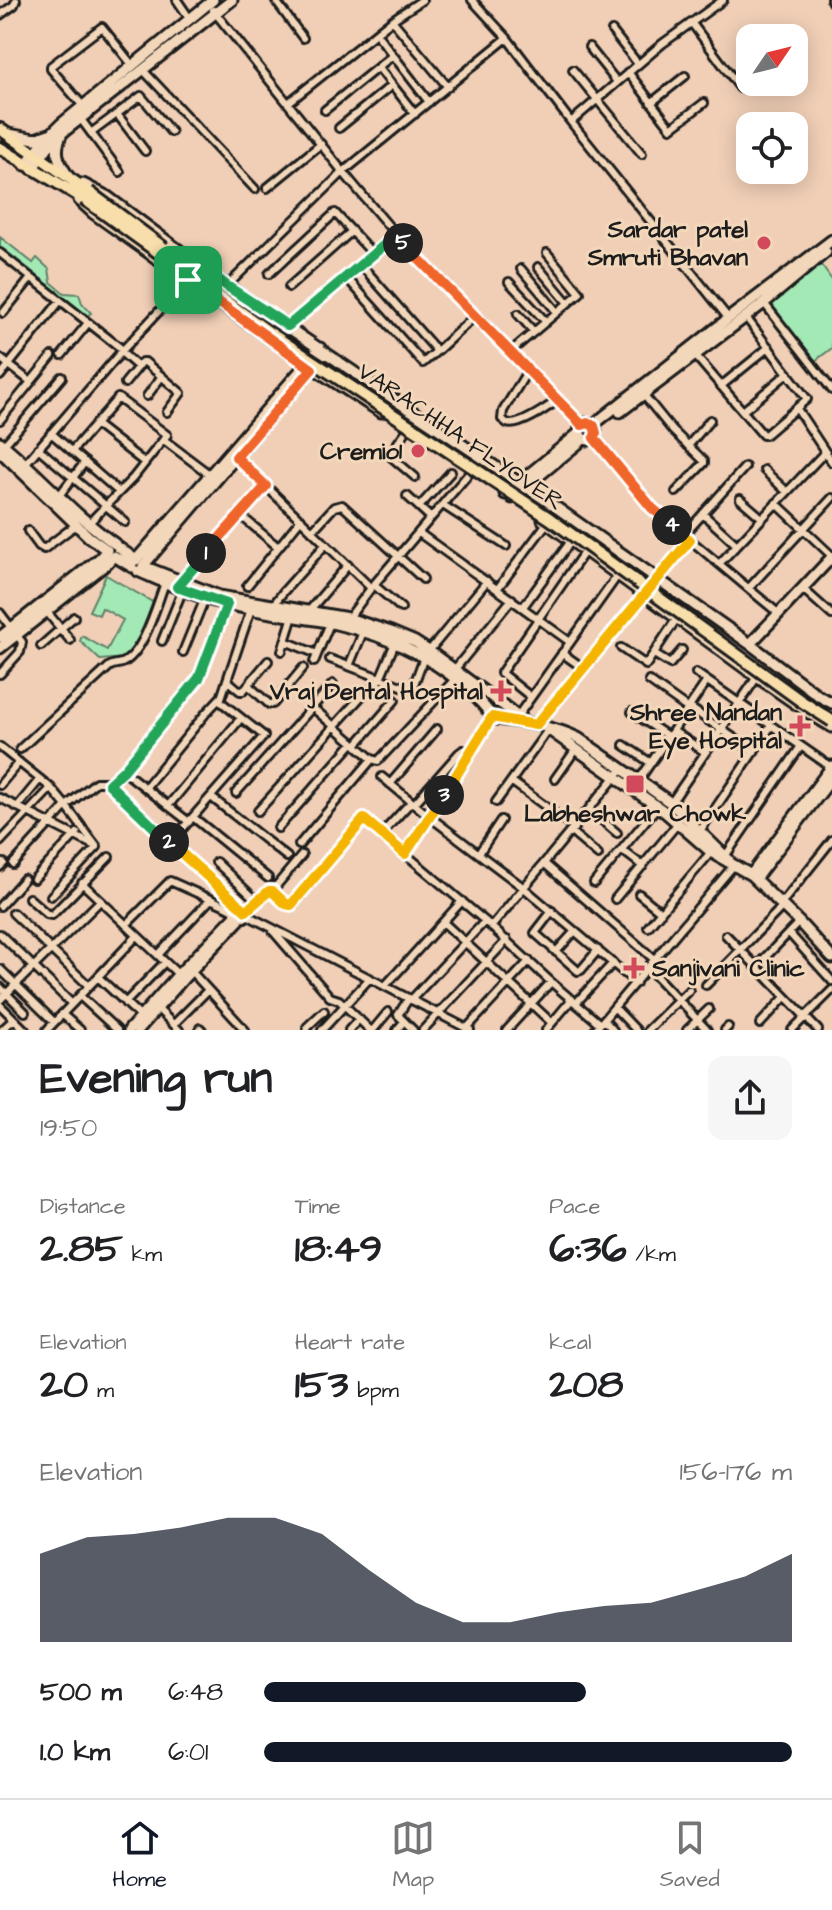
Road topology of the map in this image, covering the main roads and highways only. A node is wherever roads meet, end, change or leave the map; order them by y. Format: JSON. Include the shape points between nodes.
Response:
{"nodes":[{"id":1,"x":3,"y":131,"type":"edge"},
{"id":2,"x":0,"y":148,"type":"edge"},
{"id":3,"x":68,"y":183,"type":"junction"},
{"id":4,"x":86,"y":195,"type":"junction"},
{"id":5,"x":832,"y":713,"type":"edge"},
{"id":6,"x":832,"y":721,"type":"edge"}],
"edges":[{"from":1,"to":3,"type":"main road"},
{"from":2,"to":3,"type":"main road"},
{"from":3,"to":4,"type":"main road","name":"VARACHHA FLYOVER"},
{"from":4,"to":5,"type":"main road","name":"VARACHHA FLYOVER","bridge":true,"via":[[262,322],[517,489]]},
{"from":4,"to":6,"type":"main road","name":"VARACHHA FLYOVER","bridge":true,"via":[[270,333],[549,518]]}]}
